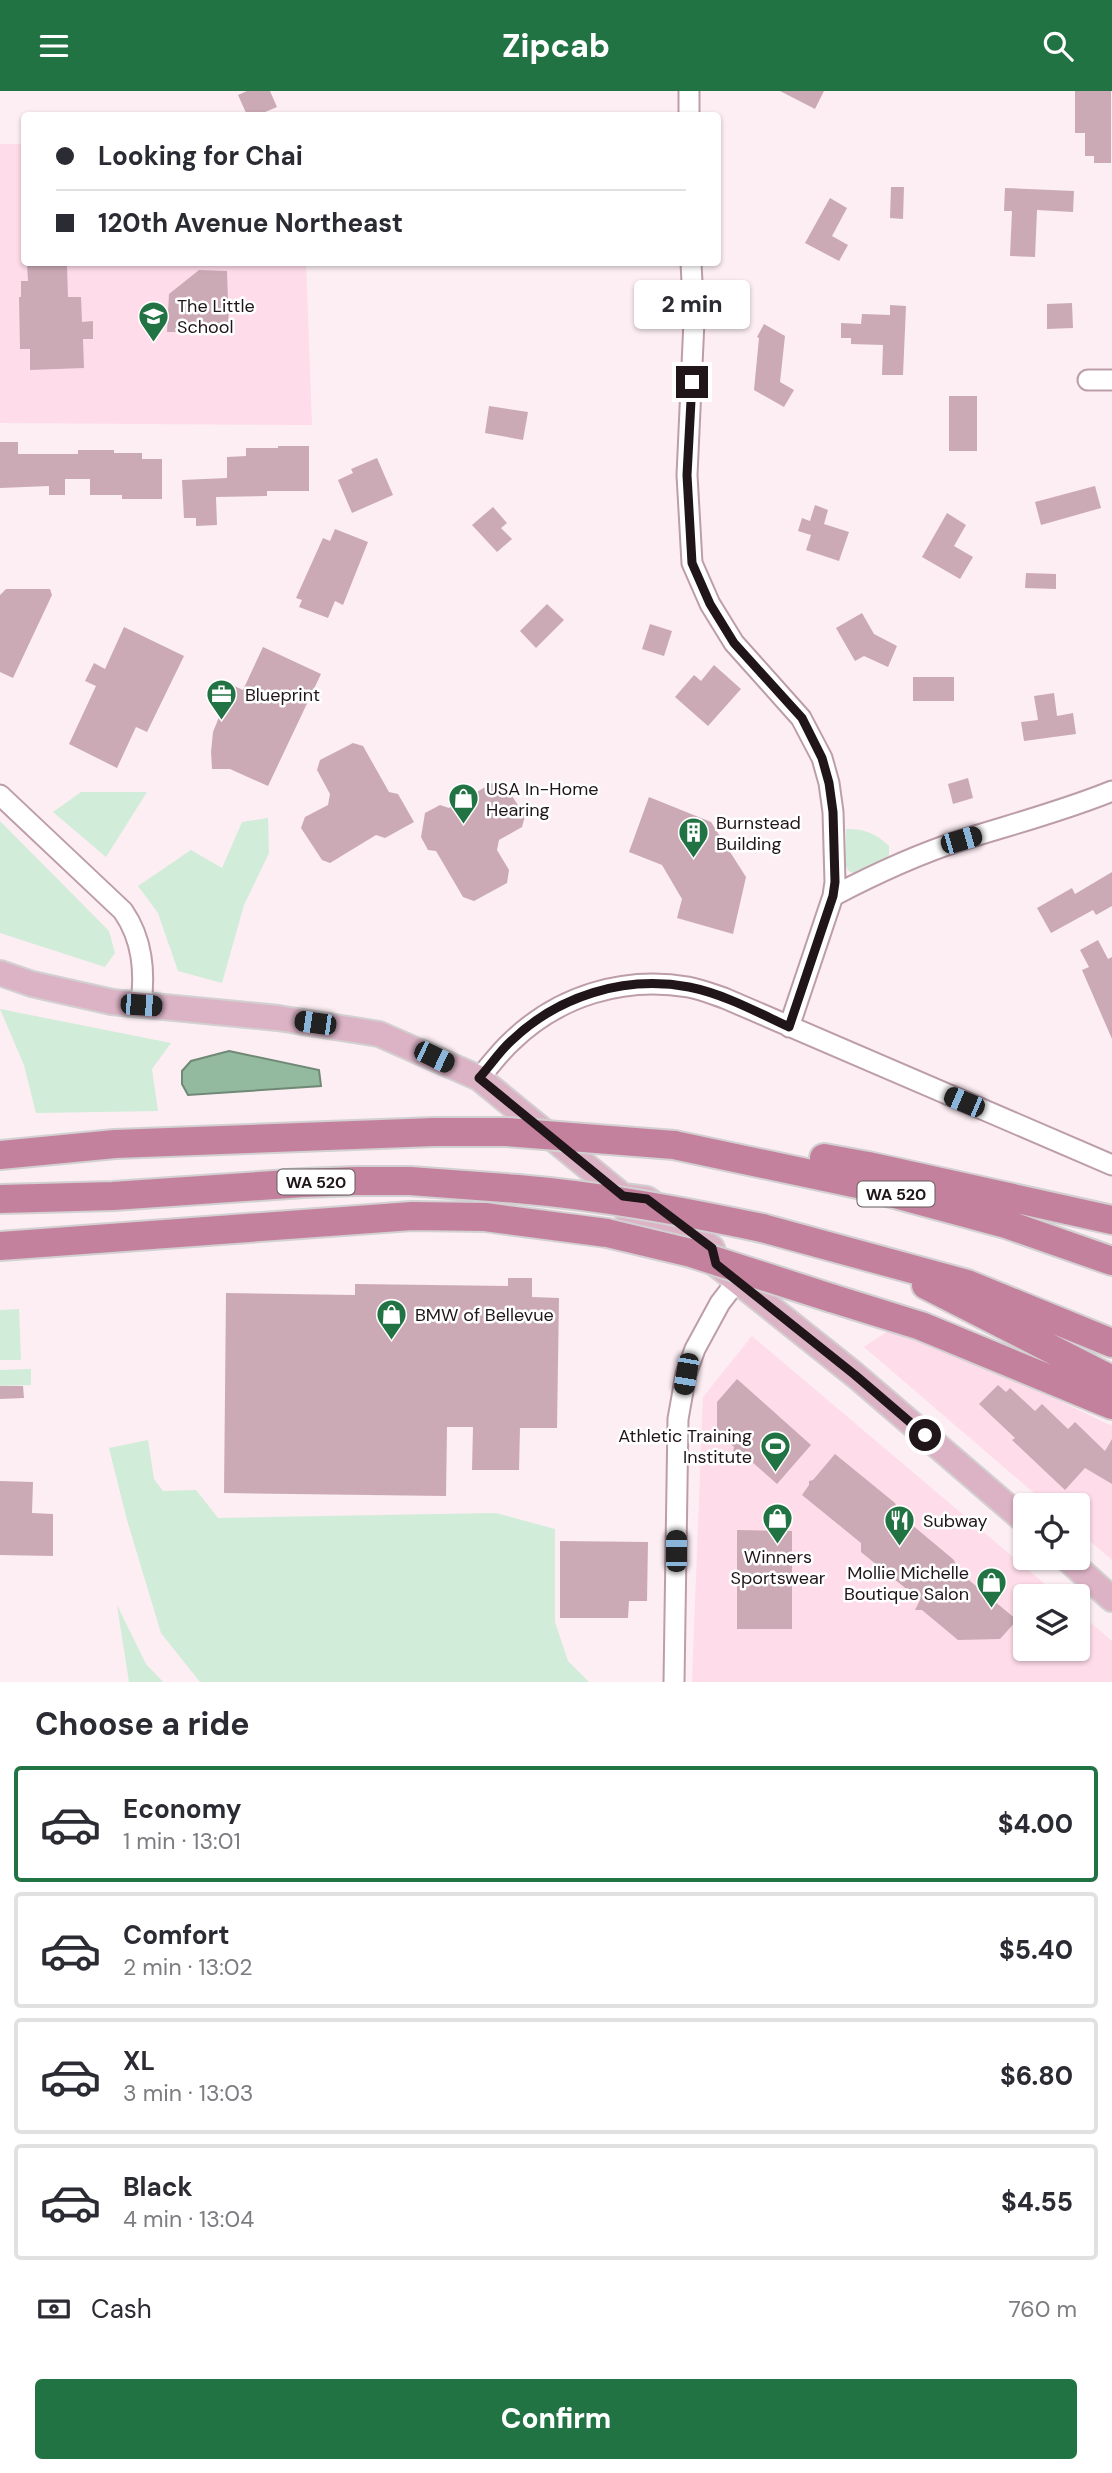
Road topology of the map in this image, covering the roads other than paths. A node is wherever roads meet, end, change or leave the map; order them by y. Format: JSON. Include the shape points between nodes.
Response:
{"nodes":[{"id":1,"x":689,"y":91,"type":"edge"},
{"id":2,"x":689,"y":112,"type":"edge"},
{"id":3,"x":691,"y":266,"type":"edge"},
{"id":4,"x":1088,"y":380,"type":"dead end"},
{"id":5,"x":1112,"y":380,"type":"edge"},
{"id":6,"x":1112,"y":792,"type":"edge"},
{"id":7,"x":0,"y":795,"type":"edge"},
{"id":8,"x":833,"y":896,"type":"junction"},
{"id":9,"x":0,"y":973,"type":"edge"},
{"id":10,"x":141,"y":1005,"type":"junction"},
{"id":11,"x":789,"y":1027,"type":"junction"},
{"id":12,"x":479,"y":1078,"type":"junction"},
{"id":13,"x":0,"y":1142,"type":"edge"},
{"id":14,"x":115,"y":1144,"type":"junction"},
{"id":15,"x":674,"y":1145,"type":"junction"},
{"id":16,"x":0,"y":1155,"type":"edge"},
{"id":17,"x":1112,"y":1165,"type":"edge"},
{"id":18,"x":113,"y":1196,"type":"junction"},
{"id":19,"x":0,"y":1199,"type":"edge"},
{"id":20,"x":0,"y":1217,"type":"edge"},
{"id":21,"x":1112,"y":1220,"type":"edge"},
{"id":22,"x":0,"y":1245,"type":"edge"},
{"id":23,"x":873,"y":1259,"type":"junction"},
{"id":24,"x":1112,"y":1261,"type":"edge"},
{"id":25,"x":737,"y":1281,"type":"junction"},
{"id":26,"x":1112,"y":1343,"type":"edge"},
{"id":27,"x":1112,"y":1380,"type":"edge"},
{"id":28,"x":1112,"y":1405,"type":"edge"},
{"id":29,"x":1013,"y":1511,"type":"edge"},
{"id":30,"x":1080,"y":1570,"type":"edge"},
{"id":31,"x":1112,"y":1599,"type":"edge"},
{"id":32,"x":674,"y":1682,"type":"edge"}],
"edges":[{"from":1,"to":2,"type":"street"},
{"from":3,"to":8,"type":"street","via":[[694,321],[687,475],[692,563],[734,643],[802,718],[822,758],[833,812]]},
{"from":4,"to":5,"type":"street"},
{"from":6,"to":8,"type":"street","via":[[914,857]]},
{"from":7,"to":10,"type":"street","via":[[132,924],[143,970]]},
{"from":8,"to":11,"type":"street"},
{"from":9,"to":10,"type":"main road","via":[[78,996]]},
{"from":10,"to":12,"type":"main road","via":[[278,1018],[379,1034]]},
{"from":11,"to":12,"type":"street","via":[[690,987],[614,986],[577,997],[542,1016],[511,1041]]},
{"from":11,"to":17,"type":"street"},
{"from":12,"to":25,"type":"main road","via":[[623,1196],[647,1199],[712,1248],[716,1264]]},
{"from":13,"to":14,"type":"highway"},
{"from":14,"to":15,"type":"highway","number":"WA 520","bridge":true,"via":[[506,1132]]},
{"from":14,"to":16,"type":"highway","number":"WA 520"},
{"from":15,"to":21,"type":"highway","via":[[789,1153],[868,1166]]},
{"from":15,"to":24,"type":"highway","number":"WA 520","via":[[872,1188],[1006,1224]]},
{"from":18,"to":19,"type":"highway","number":"WA 520"},
{"from":18,"to":20,"type":"highway"},
{"from":18,"to":23,"type":"highway","number":"WA 520","bridge":true,"via":[[356,1181],[518,1189],[631,1202],[762,1228]]},
{"from":22,"to":28,"type":"highway","bridge":true,"via":[[412,1216],[485,1217],[607,1233],[691,1253],[921,1326]]},
{"from":23,"to":26,"type":"highway","number":"WA 520","via":[[967,1284]]},
{"from":23,"to":27,"type":"highway"},
{"from":25,"to":29,"type":"main road"},
{"from":25,"to":32,"type":"street","via":[[695,1349],[678,1419]]},
{"from":30,"to":31,"type":"main road"}]}
